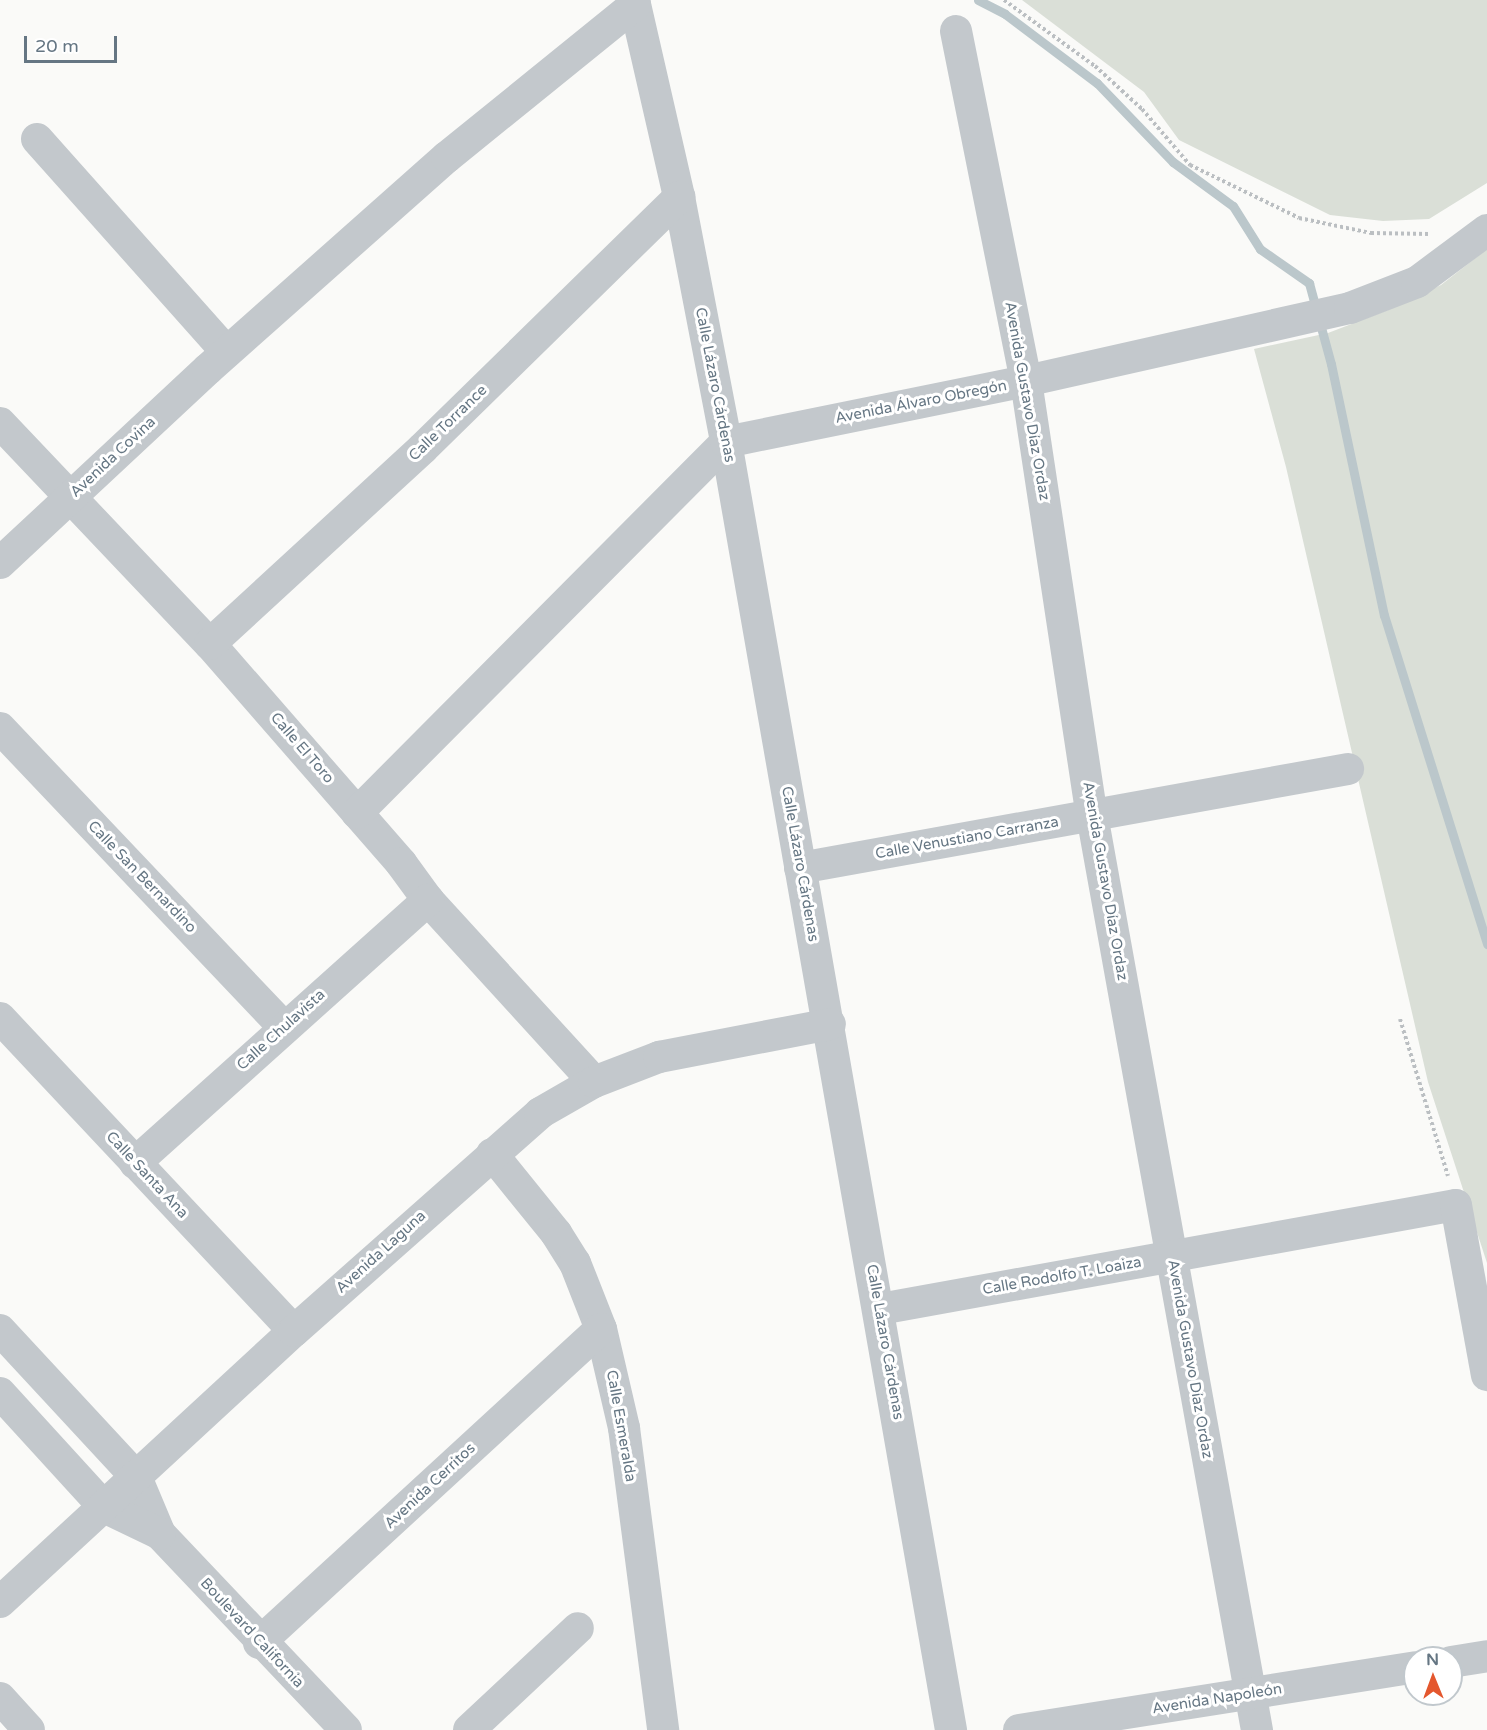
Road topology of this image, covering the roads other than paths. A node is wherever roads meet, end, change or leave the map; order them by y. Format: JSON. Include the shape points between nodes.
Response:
{"nodes":[{"id":1,"x":634,"y":2,"type":"edge"},
{"id":2,"x":956,"y":32,"type":"dead end"},
{"id":3,"x":38,"y":139,"type":"dead end"},
{"id":4,"x":680,"y":197,"type":"junction"},
{"id":5,"x":1484,"y":233,"type":"edge"},
{"id":6,"x":227,"y":352,"type":"junction"},
{"id":7,"x":1026,"y":381,"type":"junction"},
{"id":8,"x":0,"y":423,"type":"edge"},
{"id":9,"x":726,"y":442,"type":"junction"},
{"id":10,"x":72,"y":496,"type":"junction"},
{"id":11,"x":0,"y":563,"type":"edge"},
{"id":12,"x":210,"y":644,"type":"junction"},
{"id":13,"x":0,"y":728,"type":"edge"},
{"id":14,"x":1348,"y":770,"type":"dead end"},
{"id":15,"x":357,"y":813,"type":"junction"},
{"id":16,"x":1092,"y":815,"type":"junction"},
{"id":17,"x":800,"y":868,"type":"junction"},
{"id":18,"x":428,"y":900,"type":"junction"},
{"id":19,"x":0,"y":1018,"type":"edge"},
{"id":20,"x":830,"y":1024,"type":"junction"},
{"id":21,"x":284,"y":1027,"type":"junction"},
{"id":22,"x":594,"y":1082,"type":"junction"},
{"id":23,"x":492,"y":1154,"type":"junction"},
{"id":24,"x":135,"y":1162,"type":"junction"},
{"id":25,"x":1171,"y":1256,"type":"junction"},
{"id":26,"x":880,"y":1309,"type":"junction"},
{"id":27,"x":601,"y":1329,"type":"junction"},
{"id":28,"x":0,"y":1330,"type":"edge"},
{"id":29,"x":294,"y":1330,"type":"junction"},
{"id":30,"x":1487,"y":1375,"type":"edge"},
{"id":31,"x":0,"y":1393,"type":"edge"},
{"id":32,"x":136,"y":1477,"type":"junction"},
{"id":33,"x":104,"y":1507,"type":"junction"},
{"id":34,"x":160,"y":1533,"type":"junction"},
{"id":35,"x":0,"y":1602,"type":"edge"},
{"id":36,"x":579,"y":1628,"type":"dead end"},
{"id":37,"x":260,"y":1643,"type":"junction"},
{"id":38,"x":1487,"y":1656,"type":"edge"},
{"id":39,"x":1463,"y":1660,"type":"edge"},
{"id":40,"x":1403,"y":1669,"type":"edge"},
{"id":41,"x":1250,"y":1694,"type":"junction"},
{"id":42,"x":0,"y":1698,"type":"edge"},
{"id":43,"x":29,"y":1730,"type":"edge"},
{"id":44,"x":346,"y":1730,"type":"edge"},
{"id":45,"x":469,"y":1730,"type":"edge"},
{"id":46,"x":663,"y":1730,"type":"edge"},
{"id":47,"x":951,"y":1730,"type":"edge"},
{"id":48,"x":1019,"y":1730,"type":"edge"},
{"id":49,"x":1257,"y":1730,"type":"edge"}],
"edges":[{"from":1,"to":4,"type":"street","name":"Calle Lázaro Cárdenas"},
{"from":1,"to":6,"type":"street","name":"Avenida Covina","via":[[505,108]]},
{"from":2,"to":7,"type":"street","name":"Avenida Gustavo Díaz Ordaz"},
{"from":3,"to":6,"type":"street"},
{"from":4,"to":9,"type":"street","name":"Calle Lázaro Cárdenas"},
{"from":4,"to":12,"type":"street","name":"Calle Torrance","via":[[423,448]]},
{"from":5,"to":7,"type":"street","name":"Avenida Álvaro Obregón","via":[[1418,282],[1350,308]]},
{"from":6,"to":10,"type":"street","name":"Avenida Covina"},
{"from":7,"to":9,"type":"street","name":"Avenida Álvaro Obregón"},
{"from":7,"to":16,"type":"street","name":"Avenida Gustavo Díaz Ordaz"},
{"from":8,"to":10,"type":"street","name":"Calle El Toro"},
{"from":9,"to":15,"type":"street"},
{"from":9,"to":17,"type":"street","name":"Calle Lázaro Cárdenas"},
{"from":10,"to":11,"type":"street","name":"Avenida Covina"},
{"from":10,"to":12,"type":"street","name":"Calle El Toro"},
{"from":12,"to":15,"type":"street","name":"Calle El Toro"},
{"from":13,"to":21,"type":"street","name":"Calle San Bernardino"},
{"from":14,"to":16,"type":"street","name":"Calle Venustiano Carranza"},
{"from":15,"to":18,"type":"street","name":"Calle El Toro"},
{"from":16,"to":17,"type":"street","name":"Calle Venustiano Carranza"},
{"from":16,"to":25,"type":"street","name":"Avenida Gustavo Díaz Ordaz"},
{"from":17,"to":20,"type":"street","name":"Calle Lázaro Cárdenas"},
{"from":18,"to":21,"type":"street","name":"Calle Chulavista"},
{"from":18,"to":22,"type":"street","name":"Calle El Toro"},
{"from":19,"to":24,"type":"street","name":"Calle Santa Ana"},
{"from":20,"to":22,"type":"street","name":"Avenida Laguna","via":[[706,1045],[659,1057]]},
{"from":20,"to":26,"type":"street","name":"Calle Lázaro Cárdenas"},
{"from":21,"to":24,"type":"street","name":"Calle Chulavista"},
{"from":22,"to":23,"type":"street","name":"Avenida Laguna","via":[[540,1113]]},
{"from":23,"to":27,"type":"street","name":"Calle Esmeralda","via":[[575,1263]]},
{"from":23,"to":29,"type":"street","name":"Avenida Laguna"},
{"from":24,"to":29,"type":"street","name":"Calle Santa Ana"},
{"from":25,"to":26,"type":"street","name":"Calle Rodolfo T. Loaiza"},
{"from":25,"to":30,"type":"street","name":"Calle Rodolfo T. Loaiza","via":[[1456,1205]]},
{"from":25,"to":41,"type":"street","name":"Avenida Gustavo Díaz Ordaz"},
{"from":26,"to":47,"type":"street","name":"Calle Lázaro Cárdenas"},
{"from":27,"to":37,"type":"street","name":"Avenida Cerritos"},
{"from":27,"to":46,"type":"street","name":"Calle Esmeralda","via":[[624,1428]]},
{"from":28,"to":32,"type":"street","name":"Boulevard California"},
{"from":29,"to":32,"type":"street","name":"Avenida Laguna"},
{"from":31,"to":33,"type":"street","name":"Boulevard California"},
{"from":32,"to":33,"type":"street","name":"Avenida Laguna"},
{"from":32,"to":34,"type":"street","name":"Boulevard California"},
{"from":33,"to":34,"type":"street","name":"Boulevard California"},
{"from":33,"to":35,"type":"street","name":"Avenida Laguna"},
{"from":34,"to":37,"type":"street","name":"Boulevard California"},
{"from":36,"to":45,"type":"street"},
{"from":37,"to":44,"type":"street","name":"Boulevard California"},
{"from":38,"to":39,"type":"street"},
{"from":40,"to":41,"type":"street","name":"Avenida Napoleón"},
{"from":41,"to":48,"type":"street","name":"Avenida Napoleón"},
{"from":41,"to":49,"type":"street","name":"Avenida Gustavo Díaz Ordaz"},
{"from":42,"to":43,"type":"street"}]}
